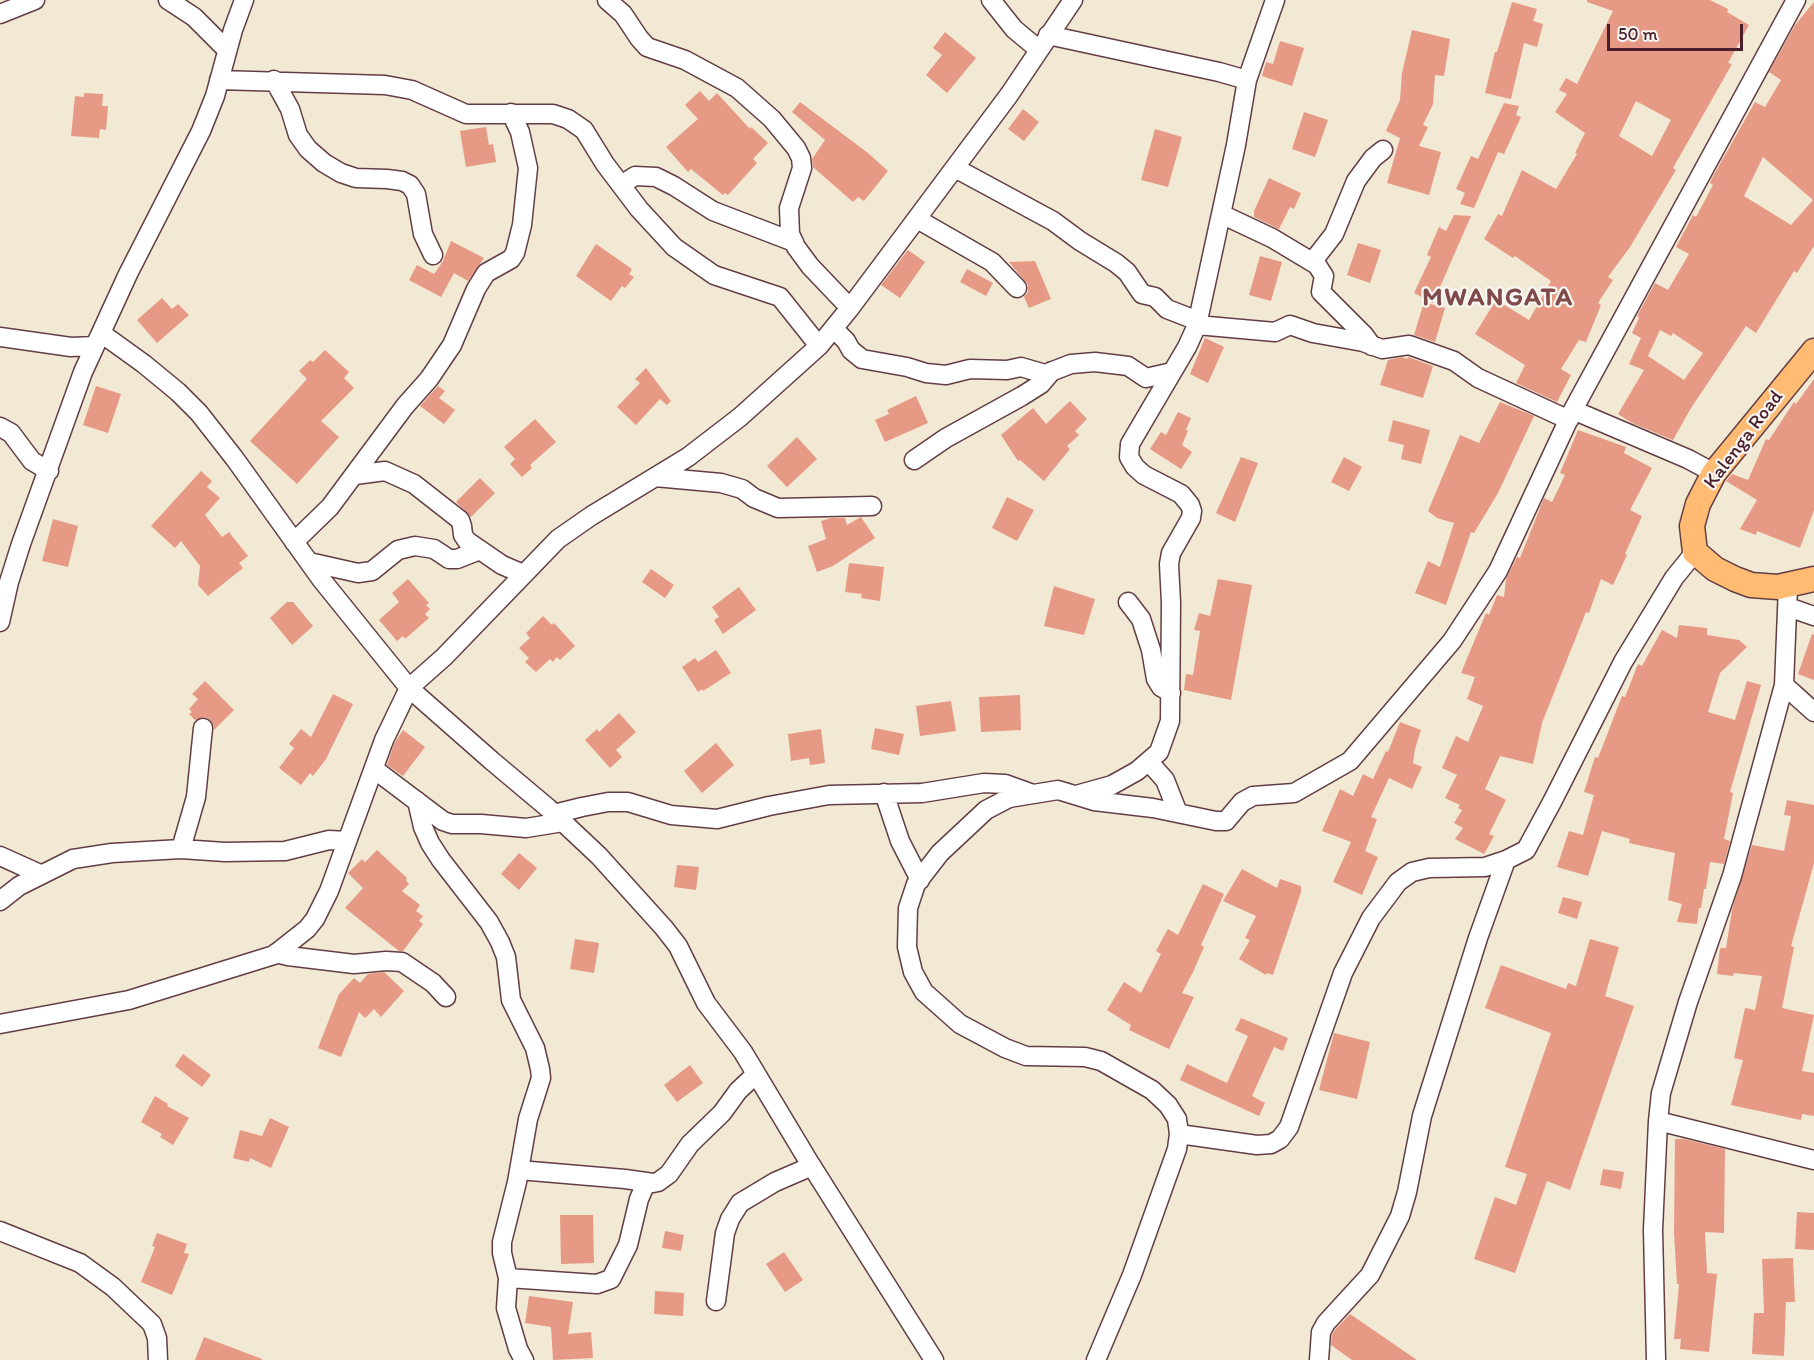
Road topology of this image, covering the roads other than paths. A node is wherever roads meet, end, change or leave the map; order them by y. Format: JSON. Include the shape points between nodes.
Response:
{"nodes":[{"id":1,"x":34,"y":0,"type":"edge"},
{"id":2,"x":168,"y":0,"type":"edge"},
{"id":3,"x":244,"y":0,"type":"edge"},
{"id":4,"x":607,"y":0,"type":"edge"},
{"id":5,"x":991,"y":0,"type":"edge"},
{"id":6,"x":1073,"y":0,"type":"edge"},
{"id":7,"x":1275,"y":0,"type":"edge"},
{"id":8,"x":1796,"y":0,"type":"edge"},
{"id":9,"x":0,"y":14,"type":"edge"},
{"id":10,"x":1043,"y":42,"type":"junction"},
{"id":11,"x":227,"y":50,"type":"junction"},
{"id":12,"x":219,"y":80,"type":"junction"},
{"id":13,"x":274,"y":80,"type":"junction"},
{"id":14,"x":1247,"y":80,"type":"junction"},
{"id":15,"x":511,"y":113,"type":"junction"},
{"id":16,"x":1383,"y":150,"type":"dead end"},
{"id":17,"x":955,"y":168,"type":"junction"},
{"id":18,"x":621,"y":185,"type":"junction"},
{"id":19,"x":1221,"y":214,"type":"junction"},
{"id":20,"x":917,"y":219,"type":"junction"},
{"id":21,"x":794,"y":242,"type":"junction"},
{"id":22,"x":433,"y":255,"type":"dead end"},
{"id":23,"x":1313,"y":261,"type":"junction"},
{"id":24,"x":1017,"y":288,"type":"dead end"},
{"id":25,"x":850,"y":308,"type":"junction"},
{"id":26,"x":1197,"y":323,"type":"junction"},
{"id":27,"x":834,"y":329,"type":"junction"},
{"id":28,"x":0,"y":337,"type":"edge"},
{"id":29,"x":98,"y":339,"type":"junction"},
{"id":30,"x":819,"y":346,"type":"junction"},
{"id":31,"x":1372,"y":346,"type":"junction"},
{"id":32,"x":1814,"y":351,"type":"edge"},
{"id":33,"x":1052,"y":371,"type":"junction"},
{"id":34,"x":1172,"y":372,"type":"junction"},
{"id":35,"x":1571,"y":415,"type":"junction"},
{"id":36,"x":0,"y":427,"type":"edge"},
{"id":37,"x":914,"y":460,"type":"dead end"},
{"id":38,"x":49,"y":471,"type":"junction"},
{"id":39,"x":1714,"y":473,"type":"junction"},
{"id":40,"x":355,"y":475,"type":"junction"},
{"id":41,"x":655,"y":477,"type":"junction"},
{"id":42,"x":872,"y":506,"type":"dead end"},
{"id":43,"x":294,"y":542,"type":"junction"},
{"id":44,"x":480,"y":550,"type":"junction"},
{"id":45,"x":1695,"y":552,"type":"junction"},
{"id":46,"x":309,"y":562,"type":"junction"},
{"id":47,"x":523,"y":574,"type":"junction"},
{"id":48,"x":1814,"y":579,"type":"edge"},
{"id":49,"x":5,"y":584,"type":"edge"},
{"id":50,"x":1788,"y":597,"type":"junction"},
{"id":51,"x":1128,"y":602,"type":"dead end"},
{"id":52,"x":1814,"y":616,"type":"edge"},
{"id":53,"x":0,"y":622,"type":"edge"},
{"id":54,"x":1784,"y":685,"type":"junction"},
{"id":55,"x":409,"y":688,"type":"junction"},
{"id":56,"x":1171,"y":693,"type":"junction"},
{"id":57,"x":1814,"y":712,"type":"edge"},
{"id":58,"x":203,"y":728,"type":"dead end"},
{"id":59,"x":1149,"y":762,"type":"junction"},
{"id":60,"x":374,"y":769,"type":"junction"},
{"id":61,"x":884,"y":794,"type":"junction"},
{"id":62,"x":1031,"y":794,"type":"junction"},
{"id":63,"x":1076,"y":795,"type":"junction"},
{"id":64,"x":417,"y":801,"type":"junction"},
{"id":65,"x":1178,"y":813,"type":"junction"},
{"id":66,"x":559,"y":818,"type":"junction"},
{"id":67,"x":347,"y":841,"type":"junction"},
{"id":68,"x":181,"y":849,"type":"junction"},
{"id":69,"x":0,"y":856,"type":"edge"},
{"id":70,"x":1506,"y":860,"type":"junction"},
{"id":71,"x":40,"y":874,"type":"junction"},
{"id":72,"x":920,"y":880,"type":"junction"},
{"id":73,"x":0,"y":901,"type":"edge"},
{"id":74,"x":276,"y":953,"type":"junction"},
{"id":75,"x":446,"y":997,"type":"dead end"},
{"id":76,"x":0,"y":1024,"type":"edge"},
{"id":77,"x":756,"y":1074,"type":"junction"},
{"id":78,"x":1658,"y":1121,"type":"junction"},
{"id":79,"x":1179,"y":1134,"type":"junction"},
{"id":80,"x":1814,"y":1160,"type":"edge"},
{"id":81,"x":812,"y":1166,"type":"junction"},
{"id":82,"x":519,"y":1170,"type":"junction"},
{"id":83,"x":646,"y":1183,"type":"junction"},
{"id":84,"x":0,"y":1231,"type":"edge"},
{"id":85,"x":508,"y":1278,"type":"junction"},
{"id":86,"x":716,"y":1301,"type":"dead end"},
{"id":87,"x":159,"y":1360,"type":"edge"},
{"id":88,"x":524,"y":1360,"type":"edge"},
{"id":89,"x":934,"y":1360,"type":"edge"},
{"id":90,"x":1096,"y":1360,"type":"edge"},
{"id":91,"x":1318,"y":1360,"type":"edge"},
{"id":92,"x":1656,"y":1360,"type":"edge"}],
"edges":[{"from":1,"to":9,"type":"street"},
{"from":2,"to":11,"type":"street","via":[[194,17]]},
{"from":3,"to":11,"type":"street"},
{"from":4,"to":21,"type":"street","via":[[648,47],[684,60],[737,88],[772,118],[796,148],[802,168],[789,208]]},
{"from":5,"to":10,"type":"street","via":[[1014,29]]},
{"from":6,"to":10,"type":"street"},
{"from":7,"to":14,"type":"street"},
{"from":8,"to":35,"type":"street"},
{"from":10,"to":14,"type":"street"},
{"from":10,"to":17,"type":"street"},
{"from":11,"to":12,"type":"street"},
{"from":12,"to":13,"type":"street"},
{"from":12,"to":29,"type":"street","via":[[201,131]]},
{"from":13,"to":15,"type":"street","via":[[385,85],[412,90],[466,114]]},
{"from":13,"to":22,"type":"street","via":[[290,109],[298,135],[324,163],[356,178],[410,185]]},
{"from":14,"to":19,"type":"street"},
{"from":15,"to":18,"type":"street","via":[[553,114],[568,119],[584,130]]},
{"from":15,"to":40,"type":"street","via":[[528,168],[515,254],[486,273],[452,345]]},
{"from":16,"to":23,"type":"street","via":[[1356,181],[1334,234]]},
{"from":17,"to":20,"type":"street"},
{"from":17,"to":26,"type":"street","via":[[1053,221],[1116,263],[1142,294],[1155,297],[1167,309]]},
{"from":18,"to":21,"type":"street","via":[[635,176],[656,177],[713,211]]},
{"from":18,"to":30,"type":"street","via":[[674,247],[714,275],[780,297]]},
{"from":19,"to":23,"type":"street"},
{"from":19,"to":26,"type":"street"},
{"from":20,"to":24,"type":"street","via":[[992,262]]},
{"from":20,"to":25,"type":"street"},
{"from":21,"to":25,"type":"street","via":[[810,266]]},
{"from":23,"to":31,"type":"street","via":[[1324,276],[1321,292]]},
{"from":25,"to":27,"type":"street"},
{"from":26,"to":31,"type":"street","via":[[1271,332],[1290,325]]},
{"from":26,"to":34,"type":"street"},
{"from":27,"to":30,"type":"street"},
{"from":27,"to":33,"type":"street","via":[[861,359],[926,374],[1021,367],[1040,374]]},
{"from":28,"to":29,"type":"street","via":[[71,347]]},
{"from":29,"to":38,"type":"street"},
{"from":29,"to":43,"type":"street","via":[[144,364],[199,413]]},
{"from":30,"to":41,"type":"street","via":[[740,417]]},
{"from":31,"to":35,"type":"street","via":[[1382,349],[1409,345],[1454,361],[1478,378]]},
{"from":32,"to":39,"type":"main road","name":"Kalenga Road"},
{"from":33,"to":34,"type":"street","via":[[1095,362],[1128,366],[1146,378]]},
{"from":33,"to":37,"type":"street","via":[[1041,384]]},
{"from":34,"to":56,"type":"street","via":[[1130,444],[1129,457],[1144,475],[1181,494],[1192,511],[1169,564]]},
{"from":35,"to":39,"type":"street","via":[[1688,459]]},
{"from":35,"to":65,"type":"street","via":[[1498,570],[1472,613],[1350,761],[1294,793],[1253,796],[1242,802],[1226,821]]},
{"from":36,"to":38,"type":"street","via":[[11,433],[32,461]]},
{"from":38,"to":49,"type":"street"},
{"from":39,"to":45,"type":"main road","name":"Kalenga Road","via":[[1692,526]]},
{"from":40,"to":43,"type":"street","via":[[330,507]]},
{"from":40,"to":44,"type":"street","via":[[385,471],[414,484],[460,520],[463,535]]},
{"from":41,"to":42,"type":"street","via":[[721,483],[778,508]]},
{"from":41,"to":47,"type":"street","via":[[574,527]]},
{"from":43,"to":46,"type":"street"},
{"from":44,"to":46,"type":"street","via":[[449,559],[434,549],[415,546],[398,550],[365,573]]},
{"from":44,"to":47,"type":"street"},
{"from":45,"to":50,"type":"main road","via":[[1715,569],[1751,585],[1778,587]]},
{"from":45,"to":70,"type":"street","via":[[1674,578],[1623,662],[1532,840],[1526,849]]},
{"from":46,"to":55,"type":"street"},
{"from":47,"to":55,"type":"street"},
{"from":48,"to":50,"type":"main road"},
{"from":49,"to":53,"type":"street"},
{"from":50,"to":52,"type":"street"},
{"from":50,"to":54,"type":"street"},
{"from":51,"to":56,"type":"street","via":[[1140,619],[1156,679]]},
{"from":54,"to":57,"type":"street"},
{"from":54,"to":78,"type":"street","via":[[1732,876],[1667,1069]]},
{"from":55,"to":60,"type":"street"},
{"from":55,"to":66,"type":"street"},
{"from":56,"to":59,"type":"street","via":[[1165,741]]},
{"from":58,"to":68,"type":"street","via":[[196,797]]},
{"from":59,"to":63,"type":"street","via":[[1112,785]]},
{"from":59,"to":65,"type":"street","via":[[1166,780]]},
{"from":60,"to":64,"type":"street"},
{"from":60,"to":67,"type":"street"},
{"from":61,"to":62,"type":"street","via":[[922,793],[984,783],[1005,784]]},
{"from":61,"to":66,"type":"street","via":[[829,795],[717,819],[671,814],[628,802],[582,807]]},
{"from":61,"to":72,"type":"street","via":[[900,841]]},
{"from":62,"to":63,"type":"street","via":[[1058,790]]},
{"from":62,"to":72,"type":"street","via":[[1009,798],[986,810],[940,853]]},
{"from":63,"to":65,"type":"street"},
{"from":64,"to":66,"type":"street","via":[[452,824],[526,828]]},
{"from":64,"to":82,"type":"street","via":[[430,843],[500,942],[506,957],[511,1000],[535,1048],[541,1078],[528,1119]]},
{"from":66,"to":77,"type":"street","via":[[599,856],[678,946],[706,1003]]},
{"from":67,"to":68,"type":"street","via":[[328,840],[285,852]]},
{"from":67,"to":74,"type":"street","via":[[315,919]]},
{"from":68,"to":71,"type":"street","via":[[73,859]]},
{"from":69,"to":71,"type":"street"},
{"from":70,"to":79,"type":"street","via":[[1485,867],[1430,868],[1412,872],[1398,882],[1371,918],[1343,973],[1289,1127],[1280,1139],[1257,1145]]},
{"from":70,"to":91,"type":"street","via":[[1422,1116],[1400,1216],[1370,1275],[1326,1323]]},
{"from":71,"to":73,"type":"street"},
{"from":72,"to":79,"type":"street","via":[[908,908],[907,947],[913,972],[924,992],[960,1024],[1005,1048],[1026,1056],[1085,1057],[1125,1074],[1168,1105],[1177,1119]]},
{"from":74,"to":75,"type":"street","via":[[354,964],[402,962]]},
{"from":74,"to":76,"type":"street","via":[[129,1000]]},
{"from":77,"to":81,"type":"street"},
{"from":77,"to":83,"type":"street","via":[[690,1144],[669,1174],[658,1182]]},
{"from":78,"to":80,"type":"street"},
{"from":78,"to":92,"type":"street","via":[[1653,1230]]},
{"from":79,"to":90,"type":"street","via":[[1132,1275]]},
{"from":81,"to":86,"type":"street","via":[[740,1203],[725,1233]]},
{"from":81,"to":89,"type":"street"},
{"from":82,"to":83,"type":"street"},
{"from":82,"to":85,"type":"street","via":[[502,1242]]},
{"from":83,"to":85,"type":"street","via":[[628,1245],[611,1279],[597,1284]]},
{"from":84,"to":87,"type":"street","via":[[80,1263],[113,1287],[152,1324]]},
{"from":85,"to":88,"type":"street","via":[[506,1308]]}]}
